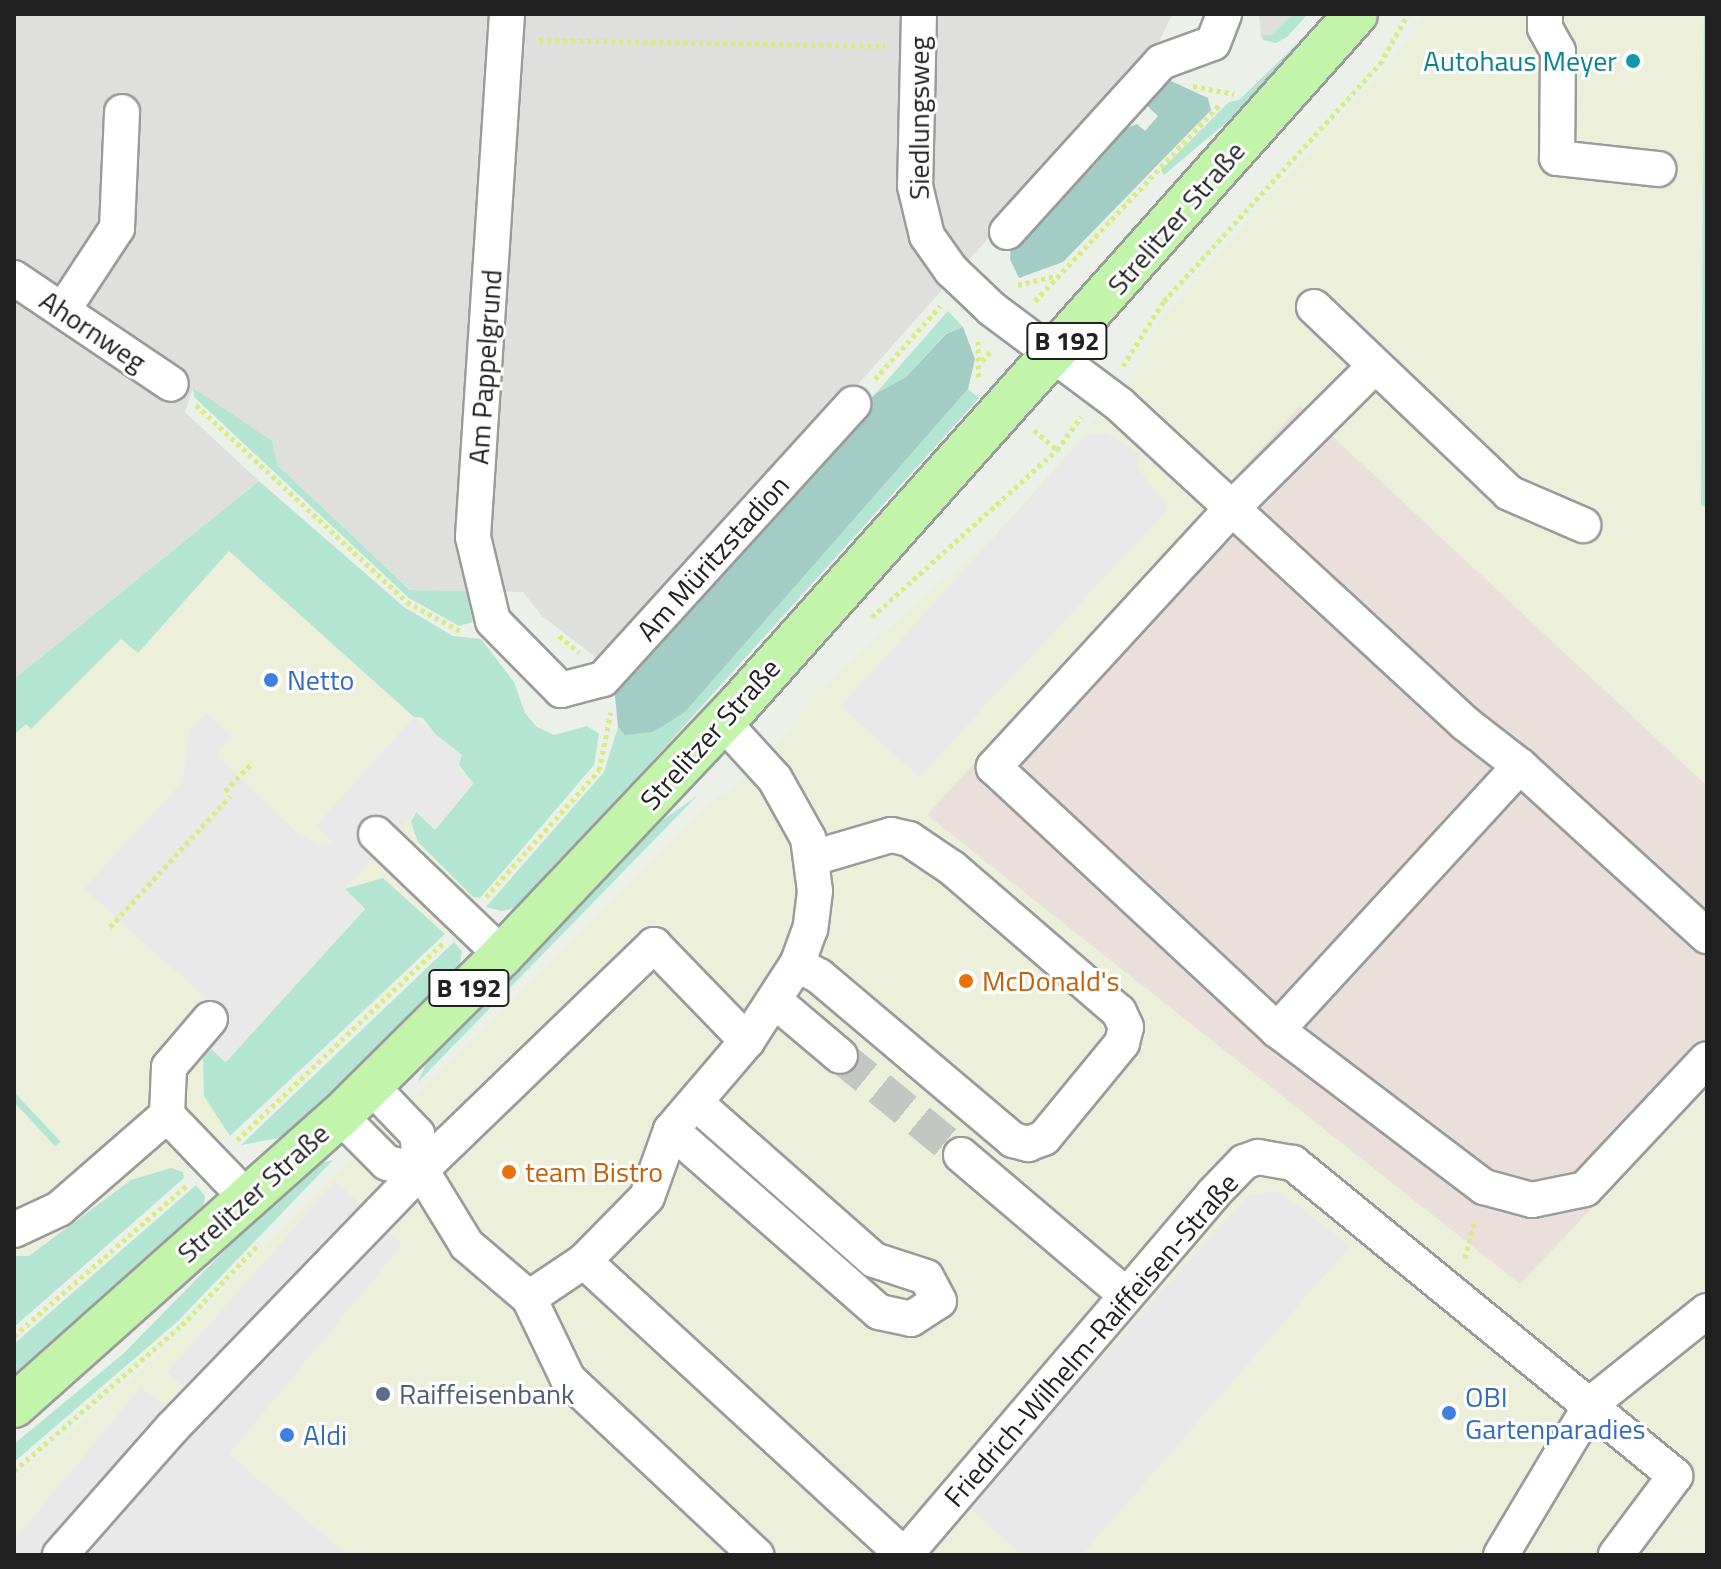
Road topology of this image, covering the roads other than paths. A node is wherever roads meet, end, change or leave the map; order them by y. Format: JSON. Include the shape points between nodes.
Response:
{"nodes":[{"id":1,"x":1356,"y":14,"type":"edge"},
{"id":2,"x":1545,"y":14,"type":"edge"},
{"id":3,"x":521,"y":20,"type":"edge"},
{"id":4,"x":1218,"y":28,"type":"edge"},
{"id":5,"x":919,"y":30,"type":"edge"},
{"id":6,"x":122,"y":112,"type":"dead end"},
{"id":7,"x":1658,"y":169,"type":"dead end"},
{"id":8,"x":1007,"y":232,"type":"dead end"},
{"id":9,"x":14,"y":278,"type":"edge"},
{"id":10,"x":1314,"y":307,"type":"dead end"},
{"id":11,"x":63,"y":310,"type":"junction"},
{"id":12,"x":1055,"y":355,"type":"junction"},
{"id":13,"x":1374,"y":367,"type":"junction"},
{"id":14,"x":171,"y":384,"type":"road end"},
{"id":15,"x":853,"y":404,"type":"road end"},
{"id":16,"x":1234,"y":506,"type":"junction"},
{"id":17,"x":1583,"y":525,"type":"dead end"},
{"id":18,"x":561,"y":690,"type":"joint"},
{"id":19,"x":723,"y":722,"type":"junction"},
{"id":20,"x":1520,"y":766,"type":"junction"},
{"id":21,"x":376,"y":834,"type":"dead end"},
{"id":22,"x":813,"y":858,"type":"junction"},
{"id":23,"x":1707,"y":936,"type":"edge"},
{"id":24,"x":502,"y":955,"type":"junction"},
{"id":25,"x":797,"y":964,"type":"junction"},
{"id":26,"x":775,"y":1001,"type":"junction"},
{"id":27,"x":210,"y":1019,"type":"dead end"},
{"id":28,"x":1277,"y":1030,"type":"junction"},
{"id":29,"x":747,"y":1041,"type":"junction"},
{"id":30,"x":840,"y":1056,"type":"tunnel mouth"},
{"id":31,"x":1707,"y":1059,"type":"edge"},
{"id":32,"x":385,"y":1100,"type":"junction"},
{"id":33,"x":696,"y":1103,"type":"junction"},
{"id":34,"x":167,"y":1115,"type":"junction"},
{"id":35,"x":354,"y":1130,"type":"junction"},
{"id":36,"x":671,"y":1130,"type":"junction"},
{"id":37,"x":961,"y":1155,"type":"tunnel mouth"},
{"id":38,"x":421,"y":1170,"type":"junction"},
{"id":39,"x":247,"y":1198,"type":"junction"},
{"id":40,"x":14,"y":1230,"type":"edge"},
{"id":41,"x":584,"y":1261,"type":"junction"},
{"id":42,"x":1126,"y":1295,"type":"junction"},
{"id":43,"x":529,"y":1298,"type":"junction"},
{"id":44,"x":1707,"y":1311,"type":"edge"},
{"id":45,"x":1592,"y":1403,"type":"junction"},
{"id":46,"x":14,"y":1406,"type":"edge"},
{"id":47,"x":60,"y":1555,"type":"edge"},
{"id":48,"x":756,"y":1555,"type":"edge"},
{"id":49,"x":905,"y":1555,"type":"edge"},
{"id":50,"x":1501,"y":1555,"type":"edge"},
{"id":51,"x":1616,"y":1555,"type":"edge"}],
"edges":[{"from":1,"to":12,"type":"main road","name":"Strelitzer Straße","number":"B 192"},
{"from":2,"to":7,"type":"street","via":[[1545,28],[1558,51],[1557,158]]},
{"from":3,"to":18,"type":"street","name":"Am Pappelgrund","via":[[473,537],[493,621]]},
{"from":4,"to":8,"type":"street","via":[[1161,62]]},
{"from":5,"to":12,"type":"street","name":"Siedlungsweg","via":[[919,211],[936,253],[962,282]]},
{"from":6,"to":11,"type":"street","via":[[117,228]]},
{"from":9,"to":11,"type":"street","name":"Ahornweg"},
{"from":10,"to":13,"type":"street"},
{"from":11,"to":14,"type":"street","name":"Ahornweg"},
{"from":12,"to":16,"type":"street","name":"Siedlungsweg"},
{"from":12,"to":19,"type":"main road","name":"Strelitzer Straße","number":"B 192"},
{"from":13,"to":16,"type":"street"},
{"from":13,"to":17,"type":"street","via":[[1509,493]]},
{"from":15,"to":18,"type":"street","name":"Am Müritzstadion","via":[[603,679]]},
{"from":16,"to":20,"type":"street","name":"Siedlungsweg","via":[[1466,724]]},
{"from":16,"to":28,"type":"street","via":[[994,767]]},
{"from":19,"to":22,"type":"street","via":[[788,796]]},
{"from":19,"to":24,"type":"main road","name":"Strelitzer Straße","number":"B 192"},
{"from":20,"to":23,"type":"street","name":"Siedlungsweg"},
{"from":20,"to":28,"type":"street"},
{"from":21,"to":24,"type":"street"},
{"from":22,"to":25,"type":"street","via":[[810,929]]},
{"from":22,"to":25,"type":"street","via":[[891,835],[909,839],[952,868],[1119,1012],[1126,1027],[1122,1043],[1044,1138],[1028,1144],[1013,1140],[819,976]]},
{"from":24,"to":32,"type":"main road","name":"Strelitzer Straße","number":"B 192"},
{"from":25,"to":26,"type":"street"},
{"from":26,"to":29,"type":"street"},
{"from":26,"to":30,"type":"street"},
{"from":27,"to":34,"type":"street","via":[[169,1067]]},
{"from":28,"to":31,"type":"street","via":[[1484,1187],[1532,1200],[1585,1189]]},
{"from":29,"to":33,"type":"street"},
{"from":29,"to":38,"type":"street","via":[[654,945]]},
{"from":32,"to":35,"type":"main road","name":"Strelitzer Straße","number":"B 192"},
{"from":32,"to":38,"type":"street","via":[[417,1134]]},
{"from":33,"to":36,"type":"street"},
{"from":33,"to":36,"type":"street","via":[[874,1260],[926,1277],[939,1301],[911,1319],[879,1312]]},
{"from":34,"to":39,"type":"street"},
{"from":34,"to":40,"type":"street","via":[[59,1209]]},
{"from":35,"to":38,"type":"street","via":[[387,1163]]},
{"from":35,"to":39,"type":"main road","name":"Strelitzer Straße","number":"B 192"},
{"from":36,"to":41,"type":"street","via":[[647,1197]]},
{"from":37,"to":42,"type":"street"},
{"from":38,"to":43,"type":"street","via":[[467,1245]]},
{"from":38,"to":47,"type":"street","via":[[172,1428]]},
{"from":39,"to":46,"type":"main road","name":"Strelitzer Straße","number":"B 192"},
{"from":41,"to":43,"type":"street"},
{"from":41,"to":49,"type":"street"},
{"from":42,"to":45,"type":"street","name":"Friedrich-Wilhelm-Raiffeisen-Straße","via":[[1244,1162],[1277,1157],[1293,1163]]},
{"from":42,"to":49,"type":"street","name":"Friedrich-Wilhelm-Raiffeisen-Straße"},
{"from":43,"to":48,"type":"street","via":[[568,1379]]},
{"from":44,"to":45,"type":"street"},
{"from":45,"to":50,"type":"street"},
{"from":45,"to":51,"type":"street","name":"Friedrich-Wilhelm-Raiffeisen-Straße","via":[[1675,1476]]}]}
